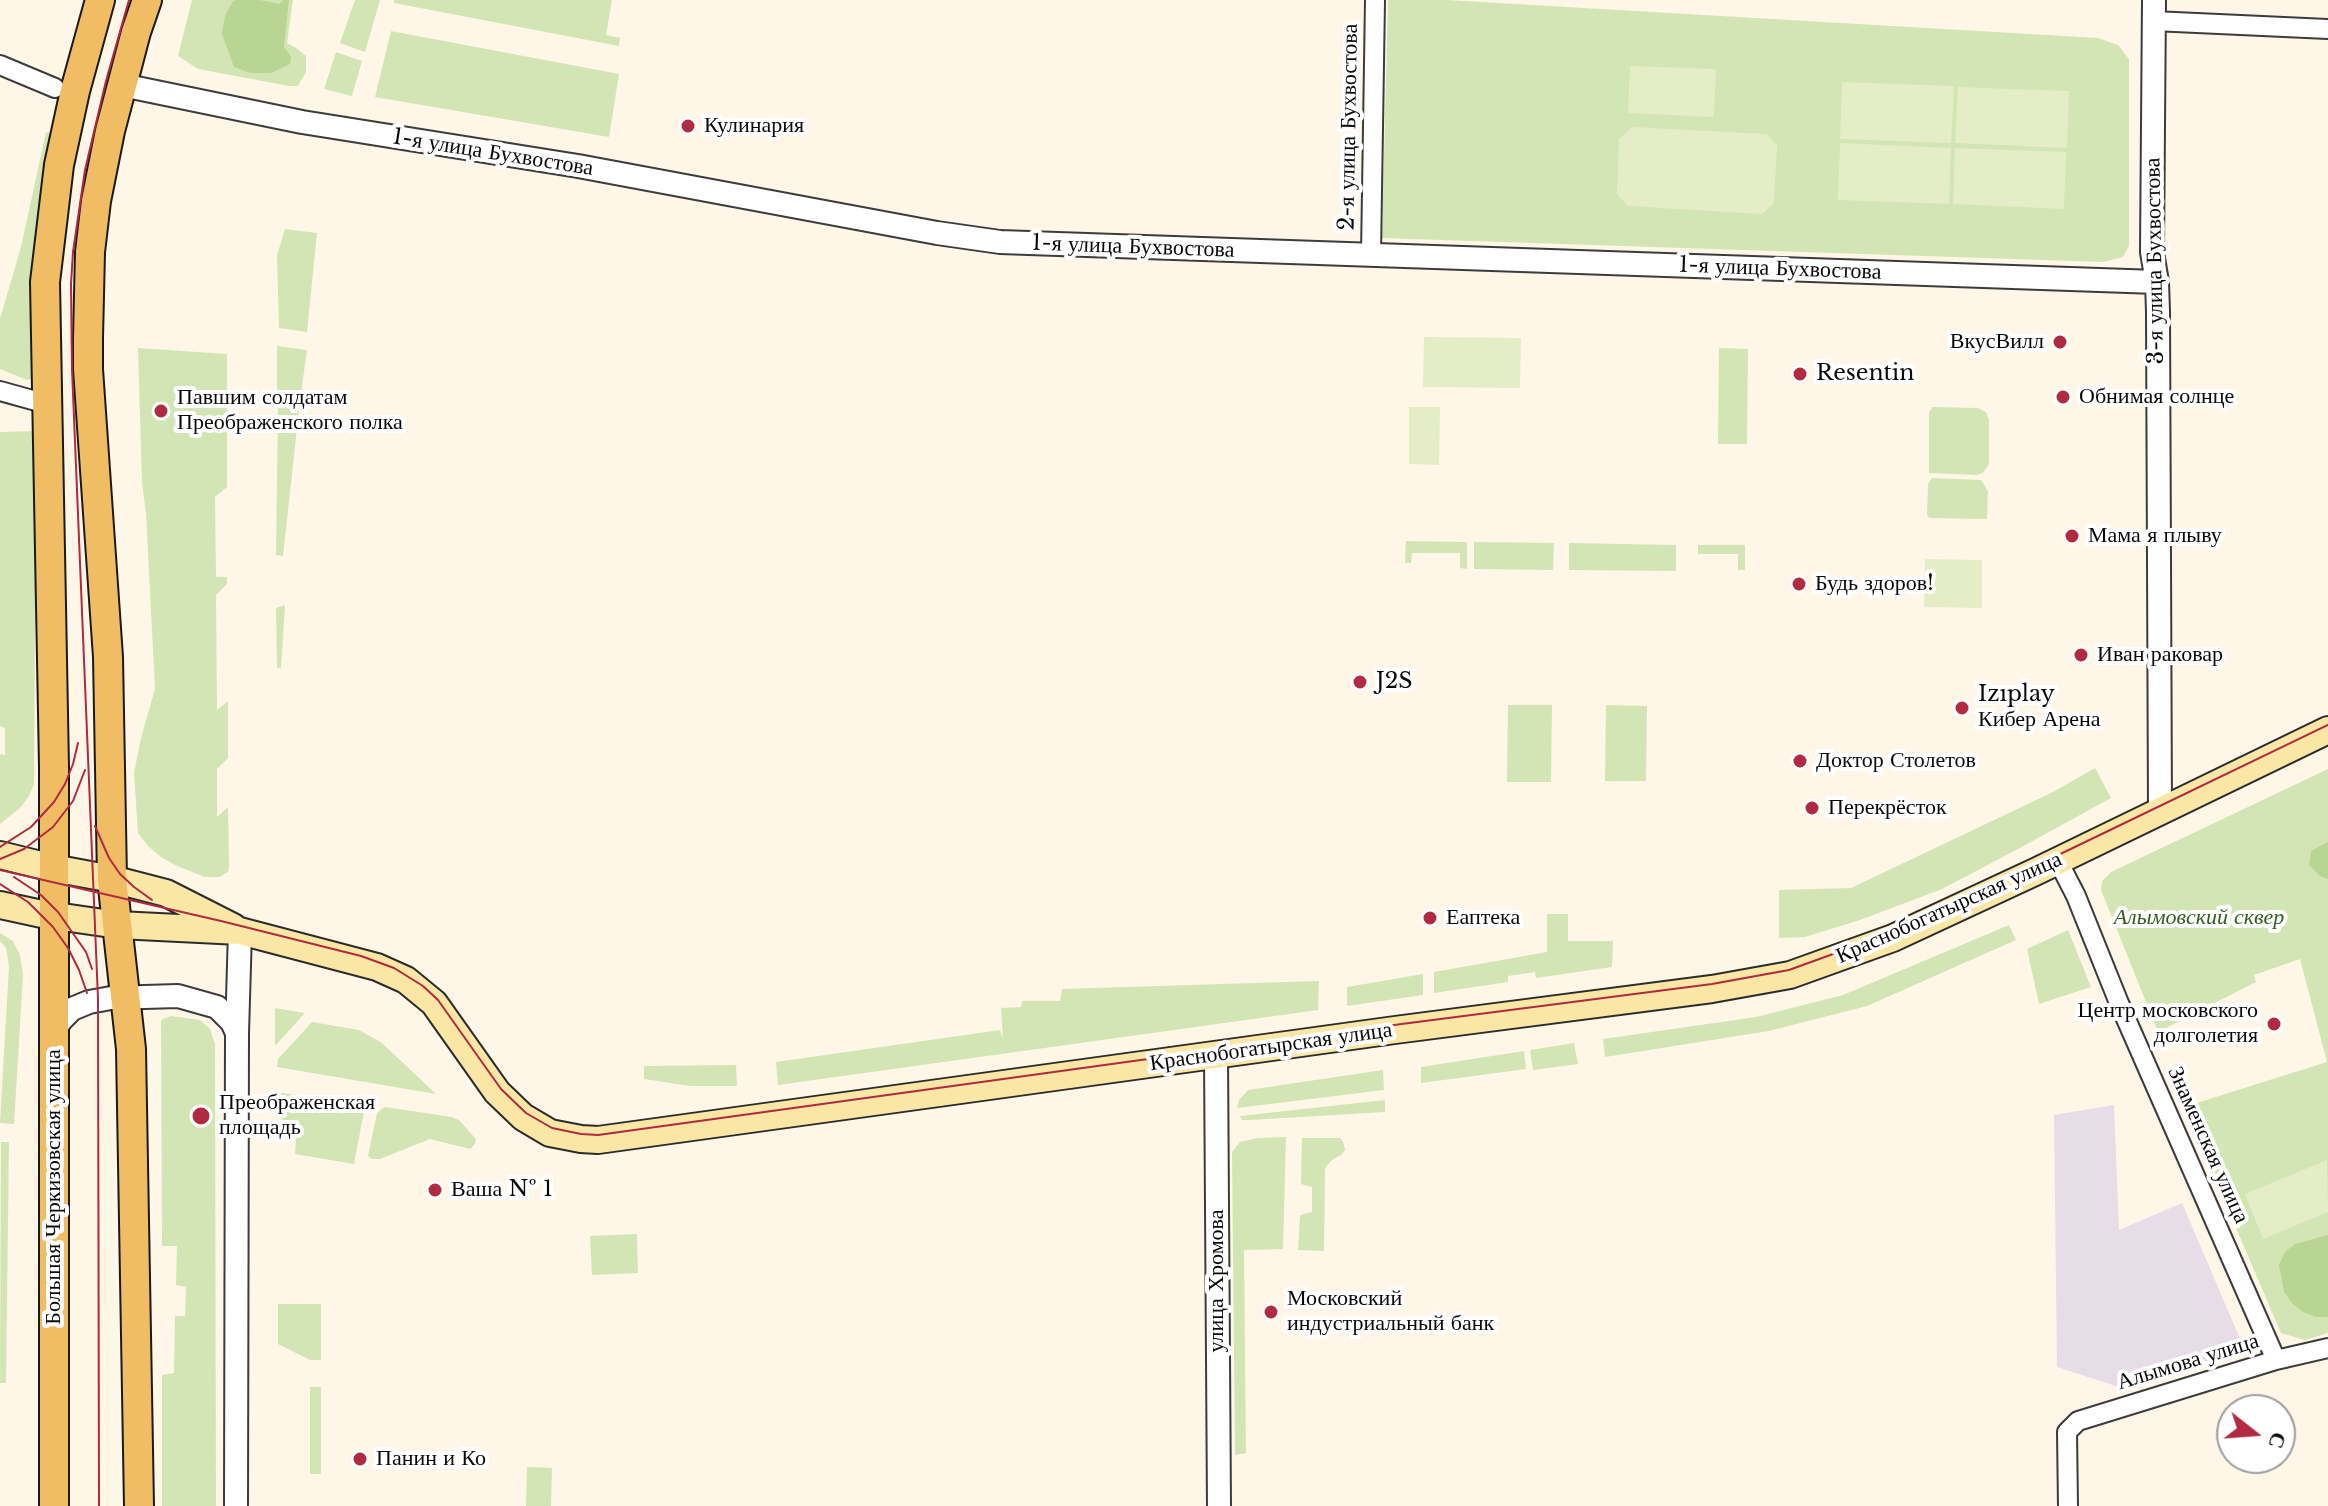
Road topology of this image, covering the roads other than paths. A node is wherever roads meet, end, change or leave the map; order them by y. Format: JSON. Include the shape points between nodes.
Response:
{"nodes":[{"id":1,"x":147,"y":0,"type":"edge"},
{"id":2,"x":1375,"y":0,"type":"edge"},
{"id":3,"x":97,"y":10,"type":"edge"},
{"id":4,"x":2154,"y":11,"type":"edge"},
{"id":5,"x":2328,"y":29,"type":"edge"},
{"id":6,"x":0,"y":65,"type":"edge"},
{"id":7,"x":122,"y":85,"type":"junction"},
{"id":8,"x":55,"y":88,"type":"joint"},
{"id":9,"x":1371,"y":255,"type":"junction"},
{"id":10,"x":2157,"y":282,"type":"junction"},
{"id":11,"x":0,"y":391,"type":"edge"},
{"id":12,"x":47,"y":404,"type":"junction"},
{"id":13,"x":2328,"y":730,"type":"edge"},
{"id":14,"x":2160,"y":811,"type":"junction"},
{"id":15,"x":0,"y":855,"type":"edge"},
{"id":16,"x":2058,"y":861,"type":"junction"},
{"id":17,"x":53,"y":868,"type":"junction"},
{"id":18,"x":112,"y":879,"type":"junction"},
{"id":19,"x":0,"y":905,"type":"edge"},
{"id":20,"x":53,"y":916,"type":"junction"},
{"id":21,"x":118,"y":925,"type":"junction"},
{"id":22,"x":240,"y":931,"type":"junction"},
{"id":23,"x":126,"y":998,"type":"junction"},
{"id":24,"x":53,"y":1033,"type":"junction"},
{"id":25,"x":237,"y":1033,"type":"junction"},
{"id":26,"x":1216,"y":1056,"type":"junction"},
{"id":27,"x":2328,"y":1348,"type":"edge"},
{"id":28,"x":2276,"y":1360,"type":"junction"},
{"id":29,"x":54,"y":1506,"type":"edge"},
{"id":30,"x":139,"y":1506,"type":"edge"},
{"id":31,"x":236,"y":1506,"type":"edge"},
{"id":32,"x":1219,"y":1506,"type":"edge"},
{"id":33,"x":2068,"y":1506,"type":"edge"}],
"edges":[{"from":1,"to":7,"type":"main road"},
{"from":2,"to":9,"type":"street","name":"2-я улица Бухвостова"},
{"from":3,"to":8,"type":"main road","via":[[81,31]]},
{"from":3,"to":12,"type":"main road","via":[[59,165],[47,250]]},
{"from":4,"to":5,"type":"street"},
{"from":4,"to":10,"type":"street","name":"3-я улица Бухвостова","via":[[2152,252]]},
{"from":6,"to":8,"type":"street"},
{"from":7,"to":9,"type":"street","name":"1-я улица Бухвостова","via":[[302,122],[1000,242]]},
{"from":7,"to":18,"type":"main road","via":[[96,201],[88,284],[88,369],[108,657]]},
{"from":9,"to":10,"type":"street","name":"1-я улица Бухвостова"},
{"from":10,"to":14,"type":"street","name":"3-я улица Бухвостова"},
{"from":11,"to":12,"type":"street"},
{"from":12,"to":17,"type":"main road"},
{"from":13,"to":14,"type":"main road","name":"Краснобогатырская улица"},
{"from":14,"to":16,"type":"main road","name":"Краснобогатырская улица"},
{"from":15,"to":17,"type":"main road","name":"Краснобогатырская улица"},
{"from":16,"to":26,"type":"main road","name":"Краснобогатырская улица","via":[[1893,938],[1790,975]]},
{"from":16,"to":28,"type":"street","name":"Знаменская улица"},
{"from":17,"to":18,"type":"main road","name":"Краснобогатырская улица"},
{"from":17,"to":20,"type":"main road","name":"Большая Черкизовская улица"},
{"from":18,"to":21,"type":"main road"},
{"from":18,"to":22,"type":"main road","name":"Краснобогатырская улица","via":[[166,893]]},
{"from":19,"to":20,"type":"main road","name":"Краснобогатырская улица"},
{"from":20,"to":21,"type":"main road","name":"Краснобогатырская улица"},
{"from":20,"to":24,"type":"main road","name":"Большая Черкизовская улица"},
{"from":21,"to":22,"type":"main road","name":"Краснобогатырская улица"},
{"from":21,"to":23,"type":"main road"},
{"from":22,"to":25,"type":"street"},
{"from":22,"to":26,"type":"main road","name":"Краснобогатырская улица","via":[[359,961],[406,980],[434,1003],[510,1105],[537,1127],[581,1139],[620,1138]]},
{"from":23,"to":24,"type":"street","via":[[98,999],[72,1009]]},
{"from":23,"to":25,"type":"street","via":[[178,996],[205,1003],[226,1014]]},
{"from":23,"to":30,"type":"main road"},
{"from":24,"to":29,"type":"main road","name":"Большая Черкизовская улица"},
{"from":25,"to":31,"type":"street"},
{"from":26,"to":32,"type":"street","name":"улица Хромова"},
{"from":27,"to":28,"type":"street","name":"Алымова улица"},
{"from":28,"to":33,"type":"street","name":"Алымова улица","via":[[2078,1421],[2067,1432]]}]}
